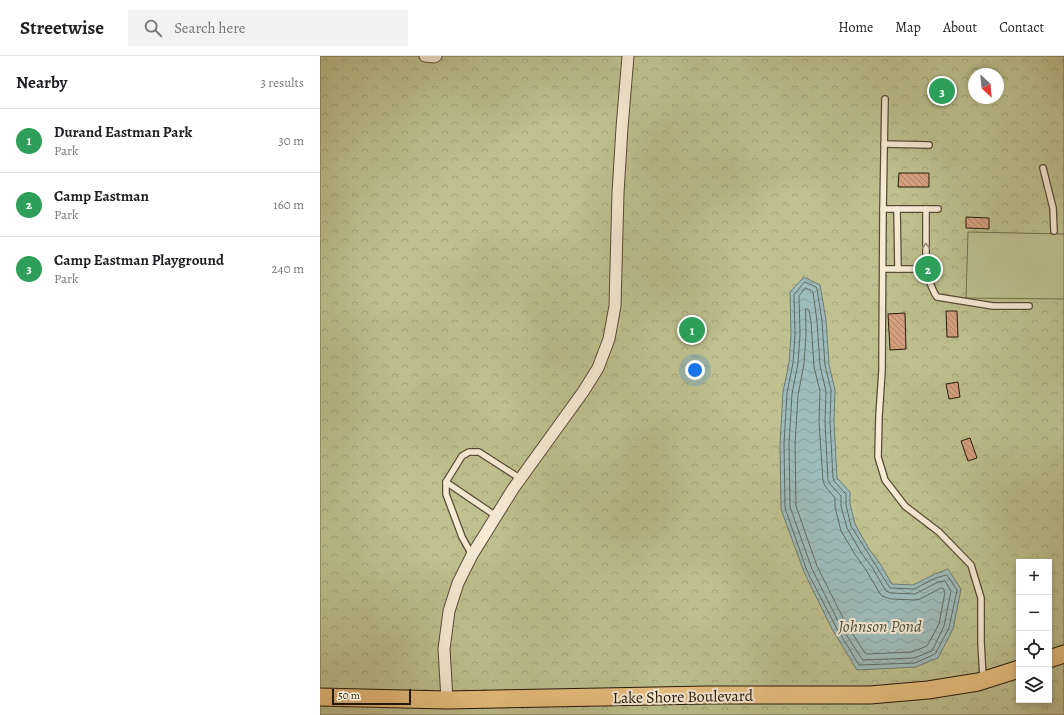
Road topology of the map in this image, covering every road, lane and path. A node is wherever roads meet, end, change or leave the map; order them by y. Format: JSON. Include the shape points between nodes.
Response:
{"nodes":[{"id":1,"x":425,"y":56,"type":"edge"},
{"id":2,"x":436,"y":56,"type":"edge"},
{"id":3,"x":628,"y":56,"type":"edge"},
{"id":4,"x":885,"y":99,"type":"dead end"},
{"id":5,"x":884,"y":144,"type":"junction"},
{"id":6,"x":929,"y":144,"type":"dead end"},
{"id":7,"x":1043,"y":168,"type":"dead end"},
{"id":8,"x":897,"y":209,"type":"junction"},
{"id":9,"x":926,"y":209,"type":"junction"},
{"id":10,"x":938,"y":209,"type":"dead end"},
{"id":11,"x":883,"y":210,"type":"junction"},
{"id":12,"x":1054,"y":231,"type":"dead end"},
{"id":13,"x":882,"y":269,"type":"junction"},
{"id":14,"x":898,"y":269,"type":"junction"},
{"id":15,"x":926,"y":269,"type":"junction"},
{"id":16,"x":1029,"y":306,"type":"dead end"},
{"id":17,"x":521,"y":479,"type":"junction"},
{"id":18,"x":446,"y":482,"type":"junction"},
{"id":19,"x":496,"y":516,"type":"junction"},
{"id":20,"x":472,"y":556,"type":"junction"},
{"id":21,"x":1064,"y":654,"type":"edge"},
{"id":22,"x":1052,"y":658,"type":"edge"},
{"id":23,"x":1016,"y":670,"type":"edge"},
{"id":24,"x":983,"y":680,"type":"junction"},
{"id":25,"x":320,"y":697,"type":"edge"},
{"id":26,"x":447,"y":700,"type":"junction"}],
"edges":[{"from":1,"to":2,"type":"street"},
{"from":3,"to":17,"type":"street","via":[[618,193],[615,306],[609,339],[598,368],[583,392]]},
{"from":4,"to":5,"type":"lane"},
{"from":5,"to":6,"type":"lane"},
{"from":5,"to":11,"type":"lane"},
{"from":7,"to":12,"type":"lane","via":[[1053,208]]},
{"from":8,"to":9,"type":"lane"},
{"from":8,"to":11,"type":"lane"},
{"from":8,"to":14,"type":"lane"},
{"from":9,"to":10,"type":"lane"},
{"from":15,"to":9,"type":"lane","one_way":true},
{"from":11,"to":13,"type":"lane"},
{"from":13,"to":14,"type":"lane"},
{"from":13,"to":24,"type":"lane","via":[[882,372],[878,457],[885,480],[905,506],[939,532],[971,565],[981,598]]},
{"from":14,"to":15,"type":"lane"},
{"from":15,"to":16,"type":"lane","via":[[936,297],[992,306]]},
{"from":17,"to":18,"type":"lane","via":[[479,452],[469,452],[462,456]]},
{"from":17,"to":19,"type":"street"},
{"from":18,"to":19,"type":"lane"},
{"from":18,"to":20,"type":"lane","via":[[446,494]]},
{"from":19,"to":20,"type":"street"},
{"from":20,"to":26,"type":"street","via":[[458,583],[449,611],[444,649]]},
{"from":21,"to":22,"type":"main road"},
{"from":23,"to":24,"type":"main road","name":"Lake Shore Boulevard"},
{"from":24,"to":26,"type":"main road","name":"Lake Shore Boulevard","via":[[928,690],[870,695]]},
{"from":25,"to":26,"type":"main road","name":"Lake Shore Boulevard"}]}
